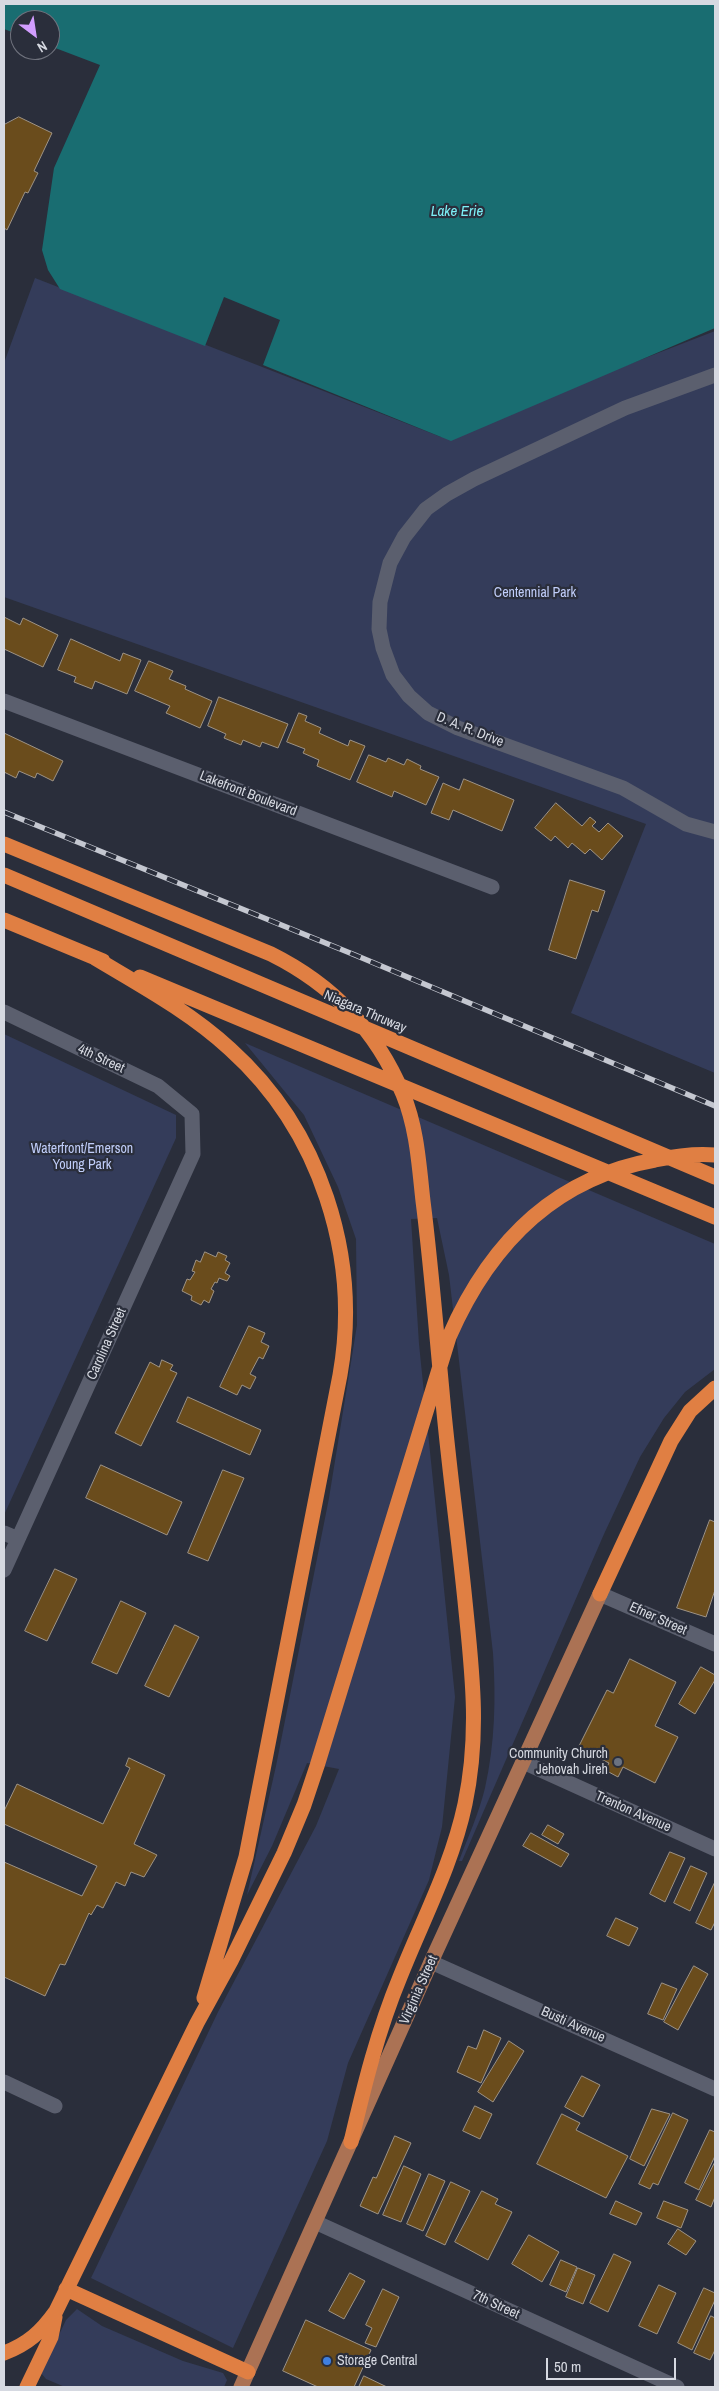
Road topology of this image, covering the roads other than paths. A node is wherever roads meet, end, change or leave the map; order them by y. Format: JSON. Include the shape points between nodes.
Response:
{"nodes":[{"id":1,"x":715,"y":375,"type":"edge"},
{"id":2,"x":4,"y":701,"type":"edge"},
{"id":3,"x":715,"y":832,"type":"edge"},
{"id":4,"x":4,"y":844,"type":"edge"},
{"id":5,"x":4,"y":875,"type":"edge"},
{"id":6,"x":492,"y":887,"type":"dead end"},
{"id":7,"x":4,"y":920,"type":"edge"},
{"id":8,"x":95,"y":958,"type":"junction"},
{"id":9,"x":4,"y":1012,"type":"edge"},
{"id":10,"x":192,"y":1114,"type":"joint"},
{"id":11,"x":715,"y":1155,"type":"edge"},
{"id":12,"x":715,"y":1177,"type":"edge"},
{"id":13,"x":715,"y":1217,"type":"edge"},
{"id":14,"x":715,"y":1388,"type":"edge"},
{"id":15,"x":4,"y":1533,"type":"edge"},
{"id":16,"x":18,"y":1539,"type":"junction"},
{"id":17,"x":4,"y":1570,"type":"edge"},
{"id":18,"x":600,"y":1594,"type":"junction"},
{"id":19,"x":715,"y":1644,"type":"edge"},
{"id":20,"x":523,"y":1762,"type":"junction"},
{"id":21,"x":715,"y":1849,"type":"edge"},
{"id":22,"x":431,"y":1962,"type":"junction"},
{"id":23,"x":196,"y":2023,"type":"junction"},
{"id":24,"x":4,"y":2082,"type":"edge"},
{"id":25,"x":715,"y":2089,"type":"edge"},
{"id":26,"x":56,"y":2106,"type":"dead end"},
{"id":27,"x":351,"y":2142,"type":"junction"},
{"id":28,"x":316,"y":2222,"type":"junction"},
{"id":29,"x":66,"y":2289,"type":"junction"},
{"id":30,"x":56,"y":2311,"type":"junction"},
{"id":31,"x":4,"y":2353,"type":"edge"},
{"id":32,"x":248,"y":2372,"type":"junction"},
{"id":33,"x":28,"y":2387,"type":"edge"},
{"id":34,"x":241,"y":2387,"type":"edge"},
{"id":35,"x":677,"y":2387,"type":"edge"}],
"edges":[{"from":1,"to":3,"type":"street","name":"D. A. R. Drive","via":[[625,408],[447,494],[426,509],[404,537],[390,563],[380,602],[379,629],[393,675],[428,713],[458,728],[623,788],[686,824]]},
{"from":2,"to":6,"type":"street","name":"Lakefront Boulevard"},
{"from":4,"to":27,"type":"highway","via":[[296,966],[323,985],[363,1026],[379,1048],[404,1098],[417,1151],[426,1224],[474,1687],[471,1765],[451,1858],[399,1979],[368,2072]]},
{"from":5,"to":12,"type":"highway","name":"Niagara Thruway"},
{"from":7,"to":8,"type":"highway"},
{"from":8,"to":13,"type":"highway"},
{"from":8,"to":23,"type":"highway","via":[[213,1035],[267,1088],[298,1133],[320,1181],[344,1266],[346,1323],[340,1375],[246,1857]]},
{"from":9,"to":10,"type":"street","name":"4th Street","via":[[158,1086]]},
{"from":10,"to":16,"type":"street","name":"Carolina Street","via":[[193,1154]]},
{"from":11,"to":23,"type":"highway","via":[[676,1156],[634,1164],[576,1186],[518,1229],[476,1282],[449,1337],[317,1766],[284,1853],[231,1961]]},
{"from":14,"to":18,"type":"highway","via":[[690,1411],[671,1441]]},
{"from":15,"to":16,"type":"street"},
{"from":16,"to":17,"type":"street","name":"Carolina Street"},
{"from":18,"to":19,"type":"street","name":"Efner Street"},
{"from":18,"to":20,"type":"main road","name":"Virginia Street"},
{"from":20,"to":21,"type":"street","name":"Trenton Avenue"},
{"from":20,"to":22,"type":"main road","name":"Virginia Street"},
{"from":22,"to":25,"type":"street","name":"Busti Avenue"},
{"from":22,"to":27,"type":"main road","name":"Virginia Street"},
{"from":23,"to":29,"type":"highway"},
{"from":24,"to":26,"type":"street"},
{"from":27,"to":28,"type":"main road","name":"Virginia Street"},
{"from":28,"to":32,"type":"main road","name":"Virginia Street"},
{"from":28,"to":35,"type":"street","name":"7th Street"},
{"from":29,"to":30,"type":"highway"},
{"from":29,"to":32,"type":"highway"},
{"from":30,"to":31,"type":"highway","via":[[33,2339]]},
{"from":30,"to":33,"type":"highway","via":[[51,2337]]},
{"from":32,"to":34,"type":"main road","name":"Virginia Street"}]}
